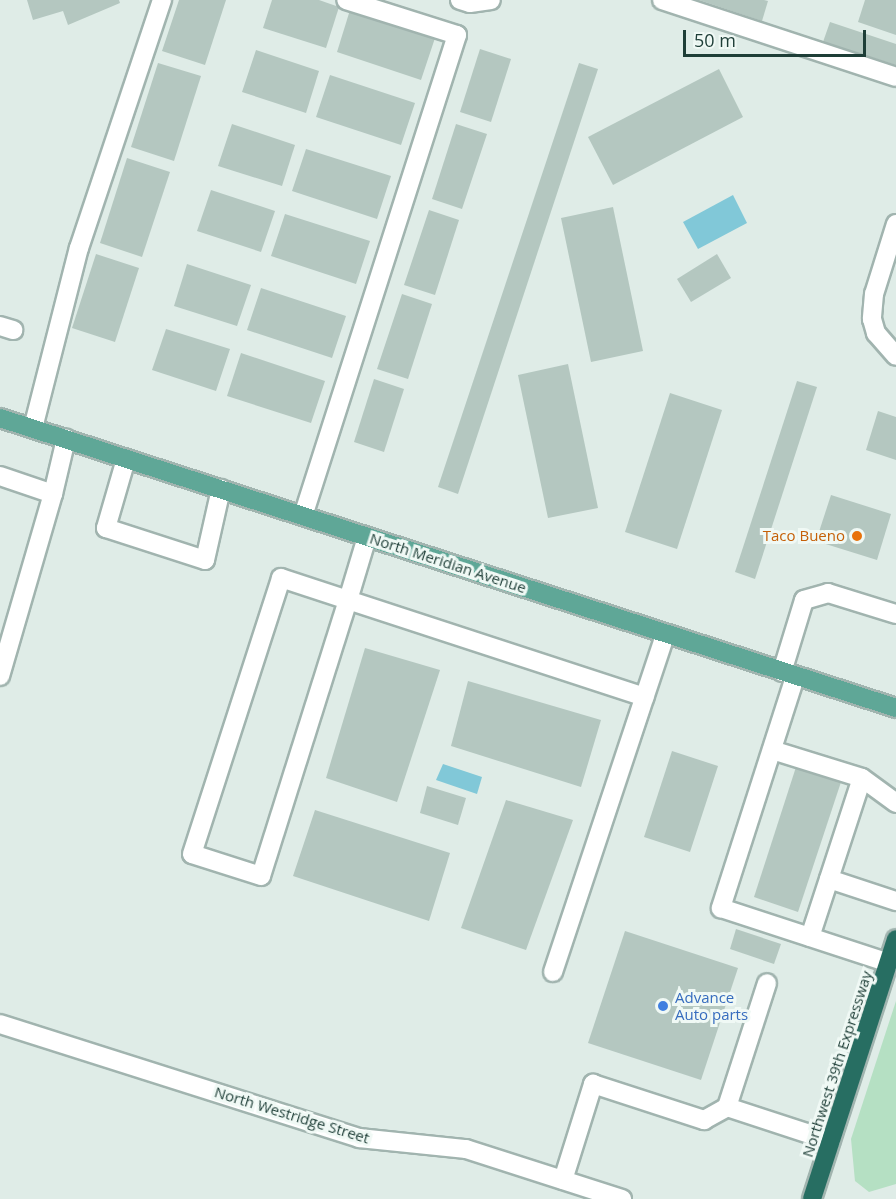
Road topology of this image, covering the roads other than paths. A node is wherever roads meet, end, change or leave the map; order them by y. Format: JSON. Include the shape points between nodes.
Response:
{"nodes":[{"id":1,"x":162,"y":0,"type":"edge"},
{"id":2,"x":345,"y":0,"type":"edge"},
{"id":3,"x":460,"y":0,"type":"edge"},
{"id":4,"x":491,"y":0,"type":"edge"},
{"id":5,"x":662,"y":0,"type":"edge"},
{"id":6,"x":896,"y":77,"type":"edge"},
{"id":7,"x":896,"y":224,"type":"edge"},
{"id":8,"x":896,"y":356,"type":"edge"},
{"id":9,"x":0,"y":418,"type":"edge"},
{"id":10,"x":33,"y":428,"type":"junction"},
{"id":11,"x":66,"y":439,"type":"junction"},
{"id":12,"x":126,"y":459,"type":"junction"},
{"id":13,"x":0,"y":476,"type":"edge"},
{"id":14,"x":221,"y":489,"type":"junction"},
{"id":15,"x":53,"y":494,"type":"junction"},
{"id":16,"x":303,"y":516,"type":"junction"},
{"id":17,"x":368,"y":537,"type":"junction"},
{"id":18,"x":348,"y":600,"type":"junction"},
{"id":19,"x":896,"y":614,"type":"edge"},
{"id":20,"x":666,"y":634,"type":"junction"},
{"id":21,"x":3,"y":653,"type":"edge"},
{"id":22,"x":789,"y":675,"type":"junction"},
{"id":23,"x":0,"y":676,"type":"edge"},
{"id":24,"x":645,"y":697,"type":"junction"},
{"id":25,"x":896,"y":708,"type":"edge"},
{"id":26,"x":772,"y":750,"type":"junction"},
{"id":27,"x":862,"y":778,"type":"junction"},
{"id":28,"x":896,"y":803,"type":"edge"},
{"id":29,"x":829,"y":879,"type":"junction"},
{"id":30,"x":896,"y":901,"type":"edge"},
{"id":31,"x":810,"y":937,"type":"junction"},
{"id":32,"x":896,"y":939,"type":"edge"},
{"id":33,"x":889,"y":963,"type":"junction"},
{"id":34,"x":553,"y":972,"type":"dead end"},
{"id":35,"x":767,"y":983,"type":"dead end"},
{"id":36,"x":0,"y":1024,"type":"edge"},
{"id":37,"x":727,"y":1107,"type":"junction"},
{"id":38,"x":831,"y":1141,"type":"junction"},
{"id":39,"x":563,"y":1180,"type":"junction"},
{"id":40,"x":622,"y":1199,"type":"edge"},
{"id":41,"x":812,"y":1199,"type":"edge"}],
"edges":[{"from":1,"to":10,"type":"street","via":[[79,248]]},
{"from":2,"to":16,"type":"street","via":[[457,35]]},
{"from":3,"to":4,"type":"street"},
{"from":5,"to":6,"type":"street"},
{"from":7,"to":8,"type":"street","via":[[874,294],[872,319],[876,333]]},
{"from":9,"to":10,"type":"main road","name":"North Meridian Avenue"},
{"from":10,"to":11,"type":"main road","name":"North Meridian Avenue"},
{"from":11,"to":12,"type":"main road","name":"North Meridian Avenue"},
{"from":11,"to":15,"type":"street"},
{"from":12,"to":14,"type":"main road","name":"North Meridian Avenue"},
{"from":12,"to":14,"type":"street","via":[[106,528],[205,560]]},
{"from":13,"to":15,"type":"street"},
{"from":14,"to":16,"type":"main road","name":"North Meridian Avenue"},
{"from":15,"to":21,"type":"street"},
{"from":16,"to":17,"type":"main road","name":"North Meridian Avenue"},
{"from":17,"to":18,"type":"street"},
{"from":17,"to":20,"type":"main road","name":"North Meridian Avenue"},
{"from":18,"to":18,"type":"street","via":[[261,876],[192,854],[281,578]]},
{"from":18,"to":24,"type":"street"},
{"from":19,"to":22,"type":"street","via":[[828,593],[804,600]]},
{"from":20,"to":22,"type":"main road","name":"North Meridian Avenue"},
{"from":20,"to":24,"type":"street"},
{"from":21,"to":23,"type":"street"},
{"from":22,"to":25,"type":"main road","name":"North Meridian Avenue"},
{"from":22,"to":26,"type":"street"},
{"from":24,"to":34,"type":"street"},
{"from":26,"to":27,"type":"street"},
{"from":26,"to":31,"type":"street","via":[[721,908]]},
{"from":27,"to":28,"type":"street"},
{"from":27,"to":29,"type":"street"},
{"from":29,"to":30,"type":"street"},
{"from":29,"to":31,"type":"street"},
{"from":31,"to":33,"type":"street"},
{"from":32,"to":33,"type":"highway","name":"Northwest 39th Expressway"},
{"from":33,"to":38,"type":"highway","name":"Northwest 39th Expressway"},
{"from":35,"to":37,"type":"street"},
{"from":36,"to":39,"type":"street","name":"North Westridge Street","via":[[359,1138],[466,1149]]},
{"from":37,"to":38,"type":"street"},
{"from":37,"to":39,"type":"street","via":[[704,1120],[593,1084]]},
{"from":38,"to":41,"type":"highway","name":"Northwest 39th Expressway"},
{"from":39,"to":40,"type":"street","name":"North Westridge Street"}]}
